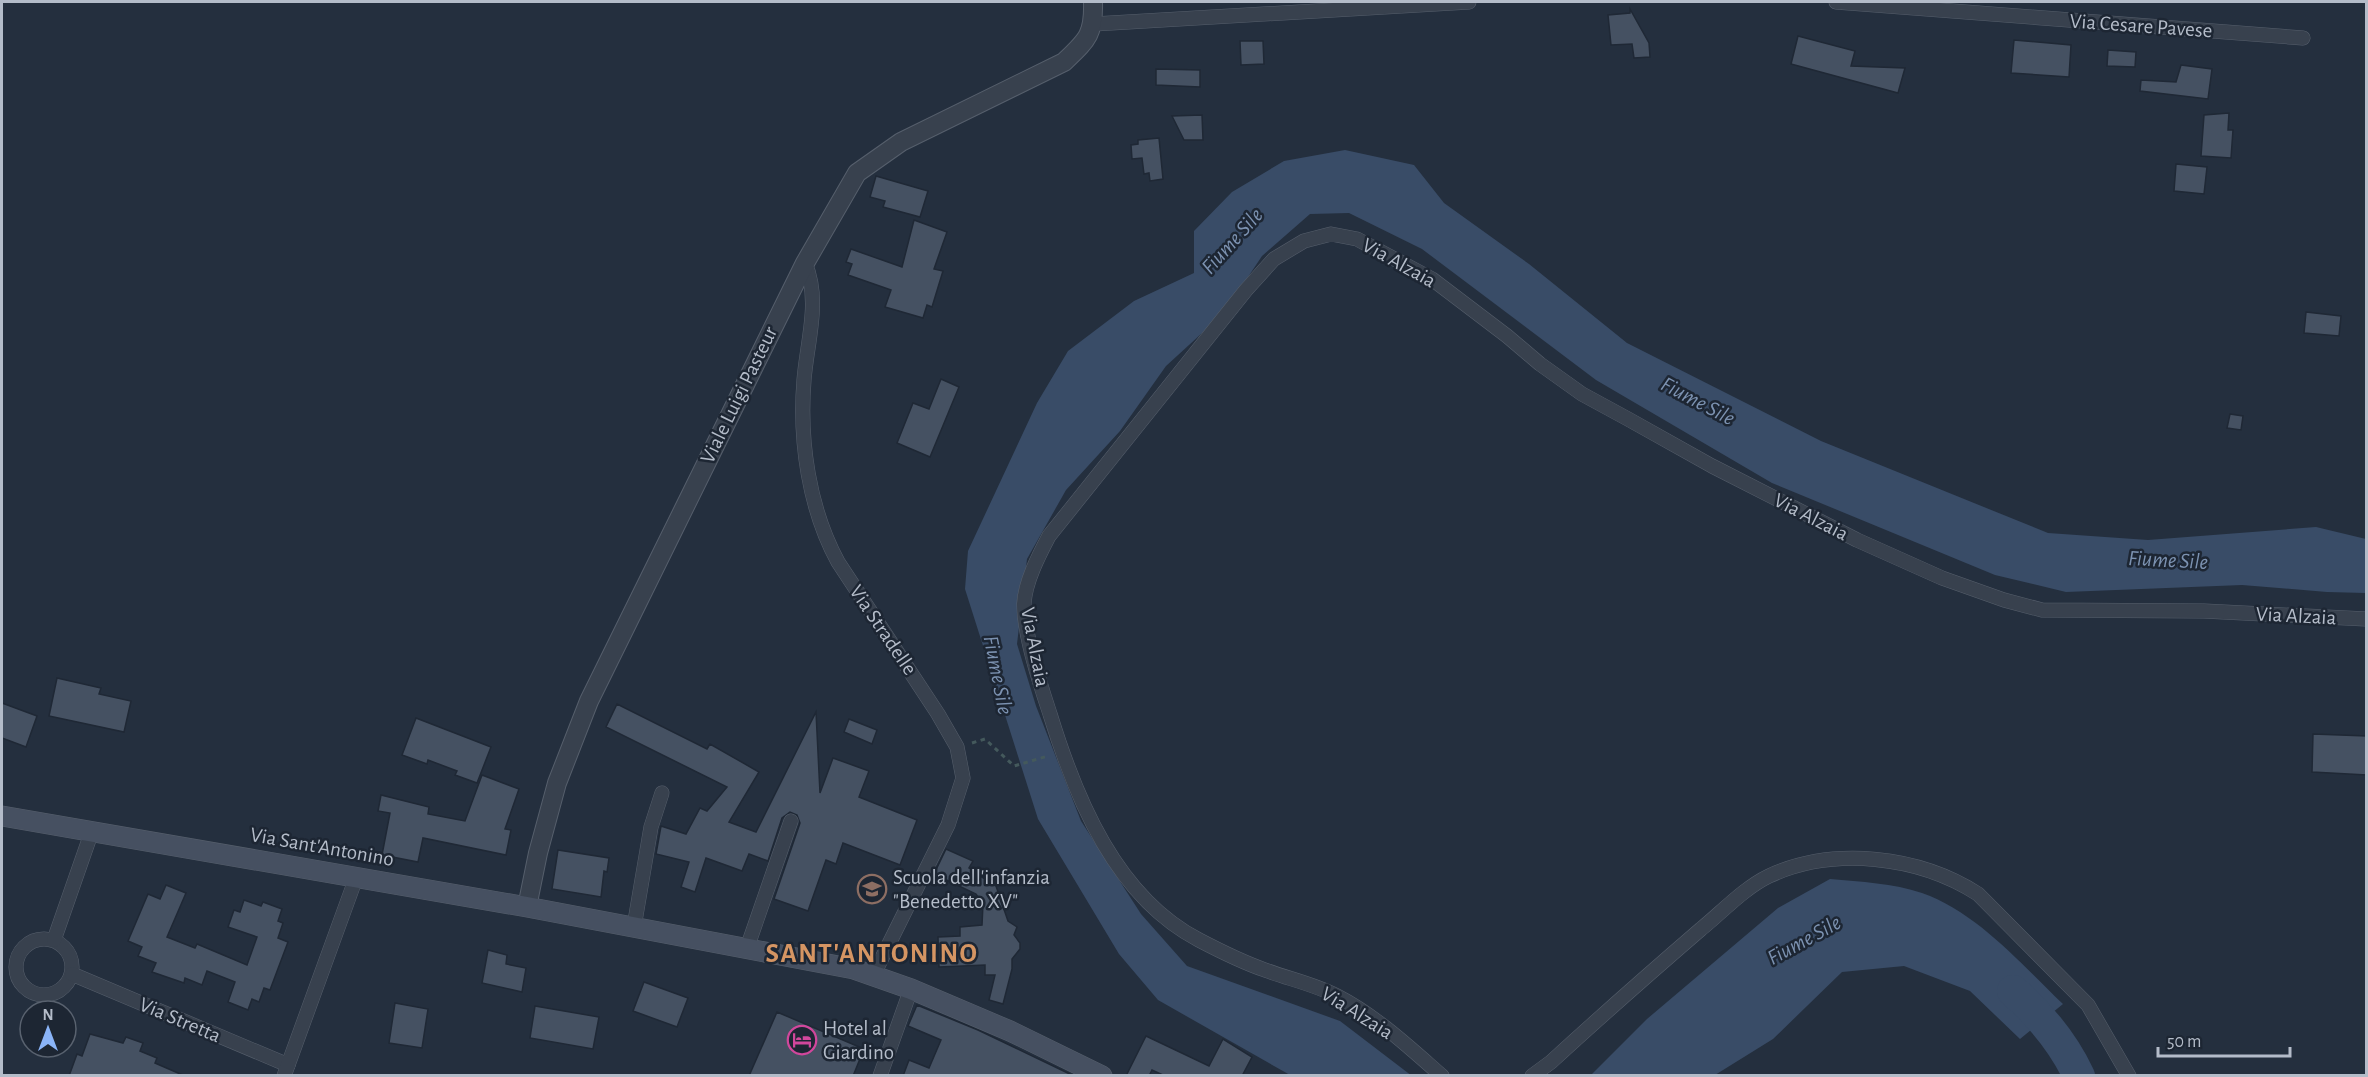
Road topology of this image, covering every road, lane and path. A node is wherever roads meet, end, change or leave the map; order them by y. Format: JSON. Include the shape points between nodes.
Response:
{"nodes":[{"id":1,"x":1093,"y":2,"type":"edge"},
{"id":2,"x":1469,"y":2,"type":"edge"},
{"id":3,"x":1836,"y":2,"type":"edge"},
{"id":4,"x":1094,"y":24,"type":"junction"},
{"id":5,"x":2302,"y":38,"type":"dead end"},
{"id":6,"x":805,"y":263,"type":"junction"},
{"id":7,"x":2367,"y":619,"type":"edge"},
{"id":8,"x":957,"y":747,"type":"junction"},
{"id":9,"x":1049,"y":756,"type":"dead end"},
{"id":10,"x":662,"y":793,"type":"dead end"},
{"id":11,"x":2,"y":816,"type":"edge"},
{"id":12,"x":791,"y":821,"type":"dead end"},
{"id":13,"x":92,"y":831,"type":"junction"},
{"id":14,"x":356,"y":878,"type":"junction"},
{"id":15,"x":527,"y":907,"type":"junction"},
{"id":16,"x":634,"y":927,"type":"junction"},
{"id":17,"x":54,"y":940,"type":"junction"},
{"id":18,"x":747,"y":948,"type":"junction"},
{"id":19,"x":2,"y":965,"type":"edge"},
{"id":20,"x":16,"y":965,"type":"junction"},
{"id":21,"x":72,"y":974,"type":"junction"},
{"id":22,"x":873,"y":976,"type":"junction"},
{"id":23,"x":911,"y":989,"type":"junction"},
{"id":24,"x":286,"y":1070,"type":"edge"},
{"id":25,"x":1096,"y":1074,"type":"edge"},
{"id":26,"x":880,"y":1076,"type":"edge"},
{"id":27,"x":1442,"y":1076,"type":"edge"},
{"id":28,"x":1532,"y":1076,"type":"edge"},
{"id":29,"x":2129,"y":1076,"type":"edge"}],
"edges":[{"from":1,"to":4,"type":"street"},
{"from":2,"to":4,"type":"street"},
{"from":3,"to":5,"type":"street","name":"Via Cesare Pavese"},
{"from":4,"to":6,"type":"street","name":"Viale Luigi Pasteur","via":[[1084,43],[1064,62],[901,142],[857,173]]},
{"from":6,"to":8,"type":"street","name":"Via Stradelle","via":[[811,275],[813,305],[803,420],[806,455],[824,537]]},
{"from":6,"to":15,"type":"street","name":"Viale Luigi Pasteur","via":[[589,701],[557,783]]},
{"from":7,"to":27,"type":"street","name":"Via Alzaia","via":[[2238,612],[2042,610],[1942,578],[1804,515],[1582,394],[1432,279],[1385,252],[1357,238],[1330,234],[1304,241],[1274,259],[1246,291],[1048,536],[1034,566],[1024,603],[1029,636],[1044,698],[1070,776],[1108,850],[1135,888],[1162,916],[1197,939],[1263,970],[1338,996],[1407,1045]]},
{"from":8,"to":9,"type":"path","via":[[985,739],[1014,766]]},
{"from":8,"to":22,"type":"street","name":"Via Stradelle","via":[[963,778],[948,825]]},
{"from":10,"to":16,"type":"street","via":[[651,827]]},
{"from":11,"to":13,"type":"main road","name":"Via Sant'Antonino"},
{"from":12,"to":18,"type":"street"},
{"from":13,"to":14,"type":"main road","name":"Via Sant'Antonino"},
{"from":13,"to":17,"type":"street"},
{"from":14,"to":15,"type":"main road","name":"Via Sant'Antonino"},
{"from":14,"to":24,"type":"street","name":"Via Stretta"},
{"from":15,"to":16,"type":"main road","name":"Via Sant'Antonino"},
{"from":16,"to":18,"type":"main road","name":"Via Sant'Antonino"},
{"from":17,"to":20,"type":"street","via":[[29,944]]},
{"from":17,"to":21,"type":"street","via":[[71,958]]},
{"from":18,"to":22,"type":"main road","name":"Via Sant'Antonino"},
{"from":19,"to":20,"type":"street"},
{"from":20,"to":21,"type":"street","via":[[21,983],[44,996],[62,990]]},
{"from":21,"to":24,"type":"street","name":"Via Stretta"},
{"from":22,"to":23,"type":"main road","name":"Via Sant'Antonino"},
{"from":23,"to":25,"type":"main road","name":"Via Sant'Antonino","via":[[1031,1040]]},
{"from":23,"to":26,"type":"street"},
{"from":28,"to":29,"type":"street","via":[[1656,967],[1767,877],[1820,861],[1855,858],[1925,870],[1961,883],[1978,894],[2088,1005]]}]}
